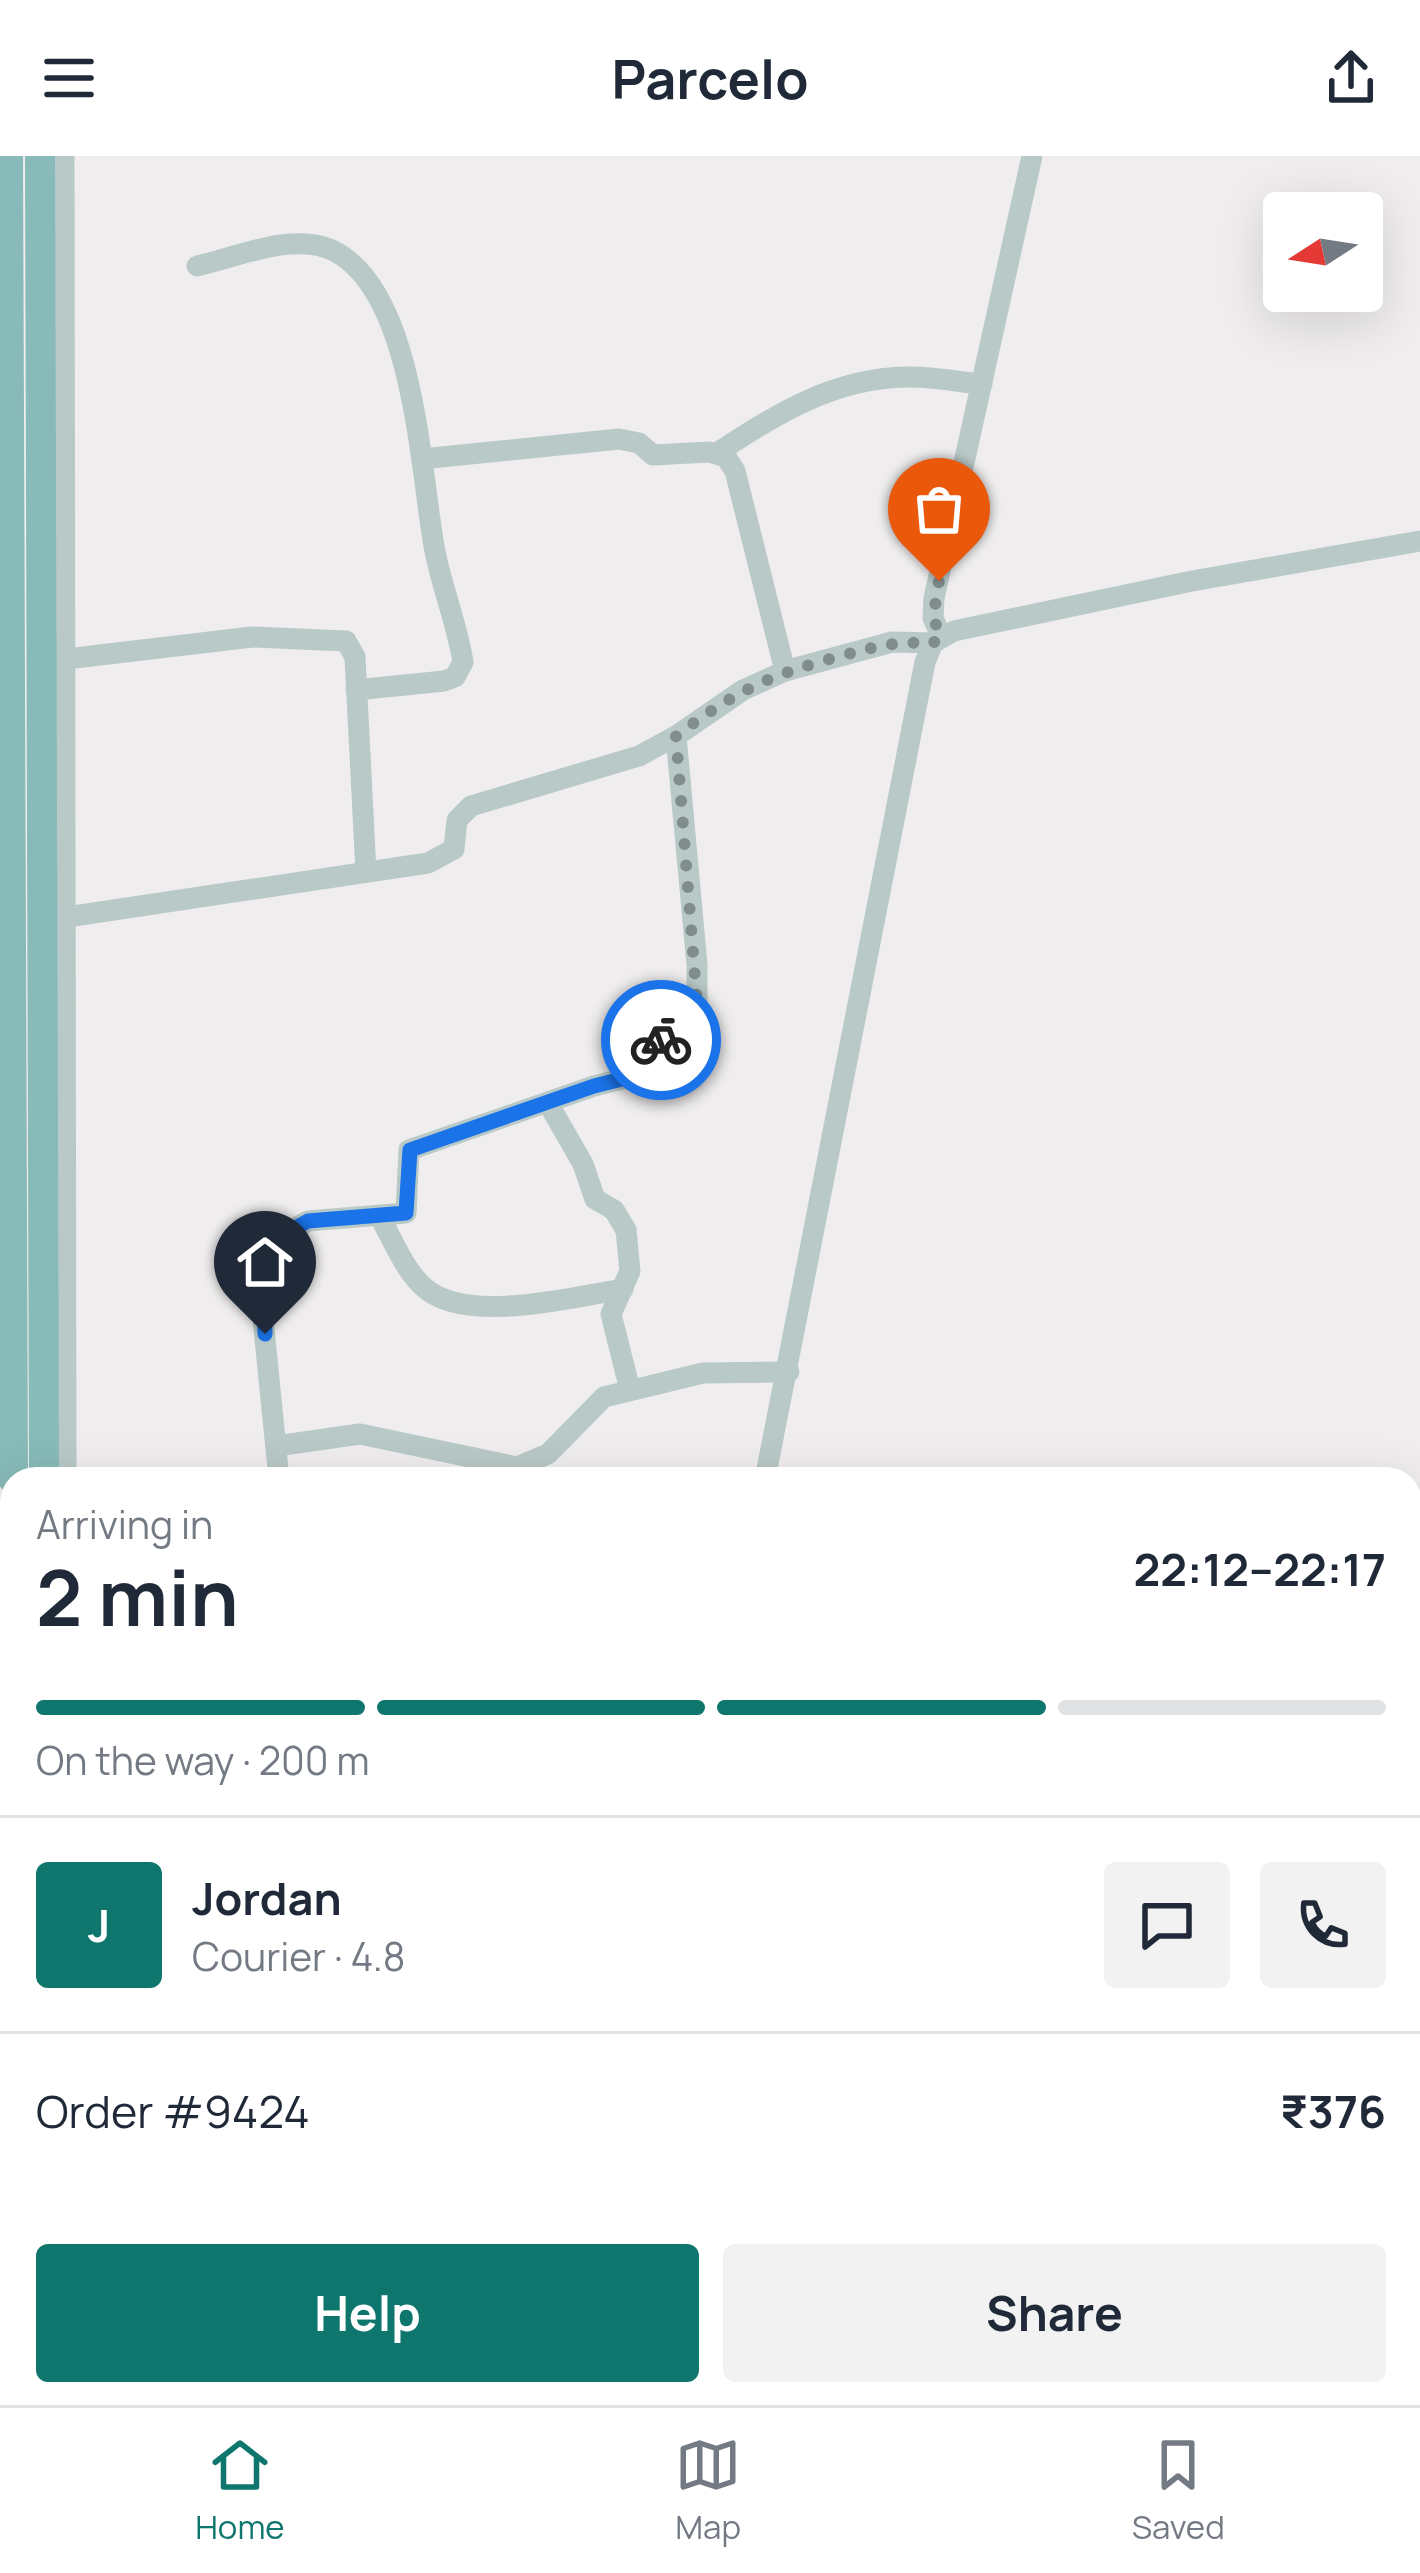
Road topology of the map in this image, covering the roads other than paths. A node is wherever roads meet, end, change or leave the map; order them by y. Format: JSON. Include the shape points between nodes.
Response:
{"nodes":[{"id":1,"x":8,"y":156,"type":"edge"},
{"id":2,"x":40,"y":156,"type":"edge"},
{"id":3,"x":64,"y":156,"type":"edge"},
{"id":4,"x":1031,"y":156,"type":"edge"},
{"id":5,"x":197,"y":266,"type":"dead end"},
{"id":6,"x":65,"y":330,"type":"junction"},
{"id":7,"x":970,"y":383,"type":"junction"},
{"id":8,"x":40,"y":384,"type":"junction"},
{"id":9,"x":717,"y":452,"type":"junction"},
{"id":10,"x":422,"y":459,"type":"junction"},
{"id":11,"x":1420,"y":541,"type":"edge"},
{"id":12,"x":925,"y":641,"type":"junction"},
{"id":13,"x":66,"y":659,"type":"junction"},
{"id":14,"x":785,"y":670,"type":"junction"},
{"id":15,"x":356,"y":690,"type":"junction"},
{"id":16,"x":676,"y":736,"type":"junction"},
{"id":17,"x":366,"y":872,"type":"junction"},
{"id":18,"x":67,"y":917,"type":"junction"},
{"id":19,"x":548,"y":1103,"type":"junction"},
{"id":20,"x":380,"y":1217,"type":"junction"},
{"id":21,"x":622,"y":1289,"type":"junction"},
{"id":22,"x":784,"y":1372,"type":"junction"},
{"id":23,"x":630,"y":1390,"type":"junction"},
{"id":24,"x":276,"y":1446,"type":"junction"},
{"id":25,"x":13,"y":1467,"type":"edge"},
{"id":26,"x":44,"y":1467,"type":"edge"},
{"id":27,"x":66,"y":1467,"type":"edge"},
{"id":28,"x":279,"y":1467,"type":"edge"},
{"id":29,"x":767,"y":1467,"type":"edge"}],
"edges":[{"from":1,"to":25,"type":"highway"},
{"from":2,"to":8,"type":"highway"},
{"from":3,"to":6,"type":"street"},
{"from":4,"to":7,"type":"street"},
{"from":5,"to":10,"type":"street","via":[[302,244],[346,259],[392,328]]},
{"from":6,"to":8,"type":"street"},
{"from":6,"to":13,"type":"street"},
{"from":7,"to":9,"type":"street","via":[[890,377],[843,386],[778,413]]},
{"from":7,"to":12,"type":"street"},
{"from":8,"to":26,"type":"highway"},
{"from":9,"to":10,"type":"street","via":[[653,455],[619,439]]},
{"from":9,"to":14,"type":"street","via":[[734,471]]},
{"from":10,"to":15,"type":"street","via":[[460,671]]},
{"from":11,"to":12,"type":"street","via":[[1126,594]]},
{"from":12,"to":14,"type":"street"},
{"from":12,"to":22,"type":"street"},
{"from":13,"to":15,"type":"street","via":[[233,639],[335,638],[352,647]]},
{"from":13,"to":18,"type":"street"},
{"from":14,"to":16,"type":"street"},
{"from":15,"to":17,"type":"street"},
{"from":16,"to":17,"type":"street","via":[[629,760],[471,806],[449,854]]},
{"from":16,"to":19,"type":"street","via":[[697,1003],[663,1027],[657,1068]]},
{"from":17,"to":18,"type":"street"},
{"from":18,"to":27,"type":"street"},
{"from":19,"to":20,"type":"street","via":[[410,1150],[408,1207]]},
{"from":19,"to":21,"type":"street","via":[[596,1199],[622,1219],[631,1262]]},
{"from":20,"to":21,"type":"street","via":[[417,1280],[439,1297],[485,1306]]},
{"from":20,"to":24,"type":"street","via":[[299,1226],[290,1276],[264,1300]]},
{"from":21,"to":23,"type":"street","via":[[611,1314]]},
{"from":22,"to":23,"type":"street","via":[[704,1373]]},
{"from":22,"to":29,"type":"street"},
{"from":23,"to":24,"type":"street","via":[[592,1405],[548,1454],[517,1467],[360,1434]]},
{"from":24,"to":28,"type":"street"}]}
